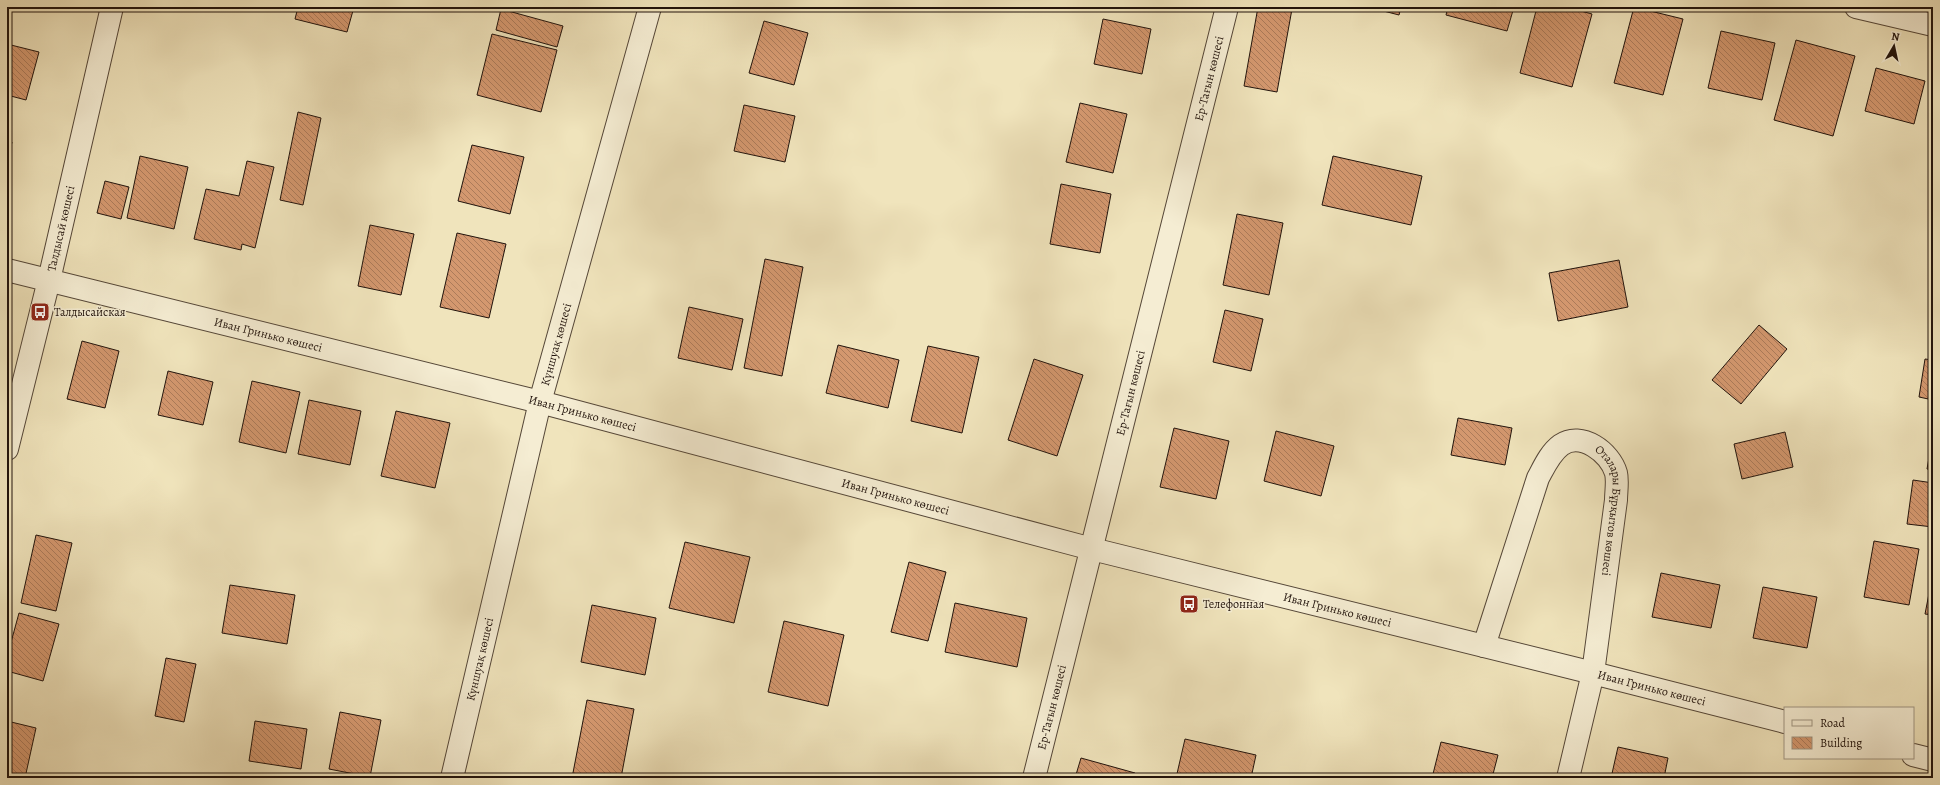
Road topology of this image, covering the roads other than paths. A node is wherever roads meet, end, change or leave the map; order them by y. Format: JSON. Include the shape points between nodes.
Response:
{"nodes":[{"id":1,"x":112,"y":7,"type":"edge"},
{"id":2,"x":650,"y":7,"type":"edge"},
{"id":3,"x":1227,"y":7,"type":"edge"},
{"id":4,"x":1856,"y":7,"type":"edge"},
{"id":5,"x":1933,"y":25,"type":"edge"},
{"id":6,"x":7,"y":270,"type":"edge"},
{"id":7,"x":49,"y":280,"type":"junction"},
{"id":8,"x":540,"y":402,"type":"junction"},
{"id":9,"x":7,"y":449,"type":"edge"},
{"id":10,"x":1092,"y":549,"type":"junction"},
{"id":11,"x":1484,"y":646,"type":"junction"},
{"id":12,"x":1593,"y":673,"type":"junction"},
{"id":13,"x":1784,"y":722,"type":"edge"},
{"id":14,"x":1914,"y":755,"type":"edge"},
{"id":15,"x":1933,"y":760,"type":"edge"},
{"id":16,"x":452,"y":778,"type":"edge"},
{"id":17,"x":1034,"y":778,"type":"edge"},
{"id":18,"x":1568,"y":778,"type":"edge"}],
"edges":[{"from":1,"to":7,"type":"street","name":"Талдысай көшесі"},
{"from":2,"to":8,"type":"street","name":"Күншуақ көшесі"},
{"from":3,"to":10,"type":"street","name":"Ер-Тағын көшесі"},
{"from":4,"to":5,"type":"street"},
{"from":6,"to":7,"type":"street","name":"Иван Гринько көшесі"},
{"from":7,"to":8,"type":"street","name":"Иван Гринько көшесі"},
{"from":7,"to":9,"type":"street","name":"Талдысай көшесі"},
{"from":8,"to":10,"type":"street","name":"Иван Гринько көшесі"},
{"from":8,"to":16,"type":"street","name":"Күншуақ көшесі"},
{"from":10,"to":11,"type":"street","name":"Иван Гринько көшесі"},
{"from":10,"to":17,"type":"street","name":"Ер-Тағын көшесі"},
{"from":11,"to":12,"type":"street","name":"Иван Гринько көшесі"},
{"from":11,"to":12,"type":"street","name":"Оталары Бұрқытов көшесі","via":[[1538,478],[1548,460],[1561,445],[1576,440],[1602,451],[1611,460],[1616,474],[1616,500]]},
{"from":12,"to":13,"type":"street","name":"Иван Гринько көшесі"},
{"from":12,"to":18,"type":"street","name":"Оталары Бұрқытов көшесі"},
{"from":14,"to":15,"type":"street"}]}
